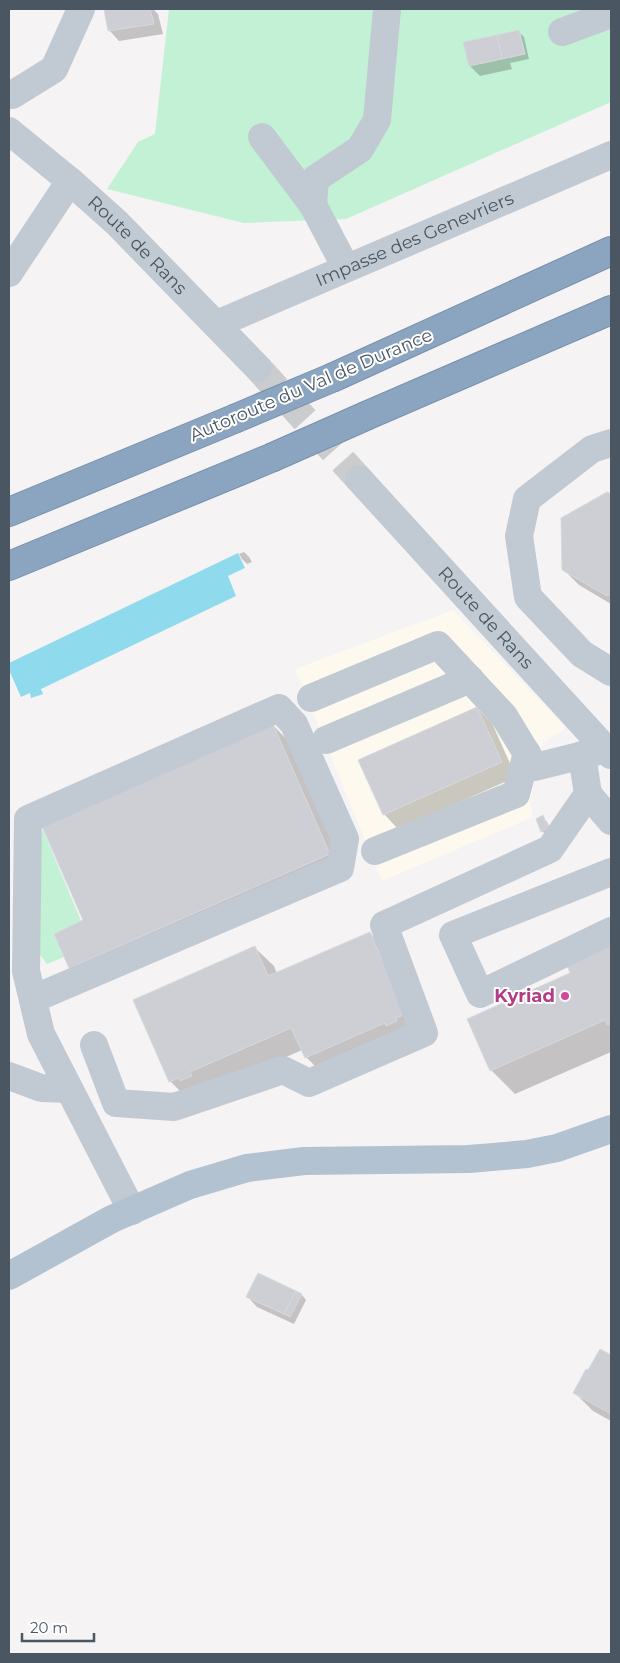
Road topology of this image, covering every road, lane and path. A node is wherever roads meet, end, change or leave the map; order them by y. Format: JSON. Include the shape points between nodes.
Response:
{"nodes":[{"id":1,"x":81,"y":9,"type":"edge"},
{"id":2,"x":387,"y":9,"type":"edge"},
{"id":3,"x":611,"y":14,"type":"edge"},
{"id":4,"x":562,"y":32,"type":"dead end"},
{"id":5,"x":10,"y":96,"type":"edge"},
{"id":6,"x":9,"y":131,"type":"edge"},
{"id":7,"x":262,"y":137,"type":"dead end"},
{"id":8,"x":611,"y":155,"type":"edge"},
{"id":9,"x":70,"y":181,"type":"junction"},
{"id":10,"x":314,"y":205,"type":"junction"},
{"id":11,"x":611,"y":251,"type":"edge"},
{"id":12,"x":346,"y":268,"type":"junction"},
{"id":13,"x":9,"y":273,"type":"edge"},
{"id":14,"x":611,"y":310,"type":"edge"},
{"id":15,"x":217,"y":324,"type":"junction"},
{"id":16,"x":611,"y":327,"type":"edge"},
{"id":17,"x":258,"y":368,"type":"tunnel mouth"},
{"id":18,"x":368,"y":415,"type":"junction"},
{"id":19,"x":611,"y":443,"type":"edge"},
{"id":20,"x":359,"y":479,"type":"tunnel mouth"},
{"id":21,"x":9,"y":512,"type":"edge"},
{"id":22,"x":9,"y":566,"type":"edge"},
{"id":23,"x":611,"y":672,"type":"edge"},
{"id":24,"x":470,"y":679,"type":"junction"},
{"id":25,"x":311,"y":698,"type":"dead end"},
{"id":26,"x":326,"y":740,"type":"dead end"},
{"id":27,"x":527,"y":753,"type":"junction"},
{"id":28,"x":600,"y":753,"type":"edge"},
{"id":29,"x":588,"y":794,"type":"junction"},
{"id":30,"x":611,"y":821,"type":"edge"},
{"id":31,"x":375,"y":851,"type":"dead end"},
{"id":32,"x":611,"y":872,"type":"edge"},
{"id":33,"x":611,"y":931,"type":"edge"},
{"id":34,"x":33,"y":999,"type":"junction"},
{"id":35,"x":94,"y":1045,"type":"dead end"},
{"id":36,"x":9,"y":1076,"type":"edge"},
{"id":37,"x":69,"y":1089,"type":"junction"},
{"id":38,"x":611,"y":1129,"type":"edge"},
{"id":39,"x":132,"y":1211,"type":"junction"},
{"id":40,"x":9,"y":1276,"type":"edge"}],
"edges":[{"from":1,"to":5,"type":"street","via":[[54,69]]},
{"from":2,"to":10,"type":"street","via":[[377,120],[360,149],[315,179]]},
{"from":3,"to":4,"type":"street"},
{"from":6,"to":9,"type":"street","name":"Route de Rans"},
{"from":7,"to":10,"type":"street"},
{"from":8,"to":12,"type":"street","name":"Impasse des Genevriers"},
{"from":9,"to":13,"type":"street"},
{"from":9,"to":15,"type":"street","name":"Route de Rans","via":[[117,223]]},
{"from":10,"to":12,"type":"street"},
{"from":11,"to":21,"type":"highway","name":"Autoroute du Val de Durance","bridge":true,"via":[[334,377]]},
{"from":12,"to":15,"type":"street","name":"Impasse des Genevriers"},
{"from":14,"to":18,"type":"highway"},
{"from":15,"to":17,"type":"street","name":"Route de Rans"},
{"from":16,"to":18,"type":"highway"},
{"from":18,"to":22,"type":"highway","bridge":true},
{"from":19,"to":23,"type":"street","via":[[592,449],[527,499],[519,536],[528,597],[582,654]]},
{"from":20,"to":28,"type":"street","name":"Route de Rans"},
{"from":24,"to":25,"type":"street","via":[[438,645]]},
{"from":24,"to":26,"type":"street"},
{"from":24,"to":27,"type":"street","via":[[504,716]]},
{"from":27,"to":28,"type":"street","via":[[535,767]]},
{"from":27,"to":31,"type":"street","via":[[516,794]]},
{"from":28,"to":29,"type":"street"},
{"from":29,"to":30,"type":"street"},
{"from":29,"to":35,"type":"street","via":[[550,849],[384,925],[424,1033],[309,1083],[283,1070],[174,1107],[116,1103]]},
{"from":32,"to":33,"type":"street","via":[[453,935],[480,994]]},
{"from":34,"to":34,"type":"street","via":[[26,971],[28,819],[279,708],[294,724],[345,839],[340,868]]},
{"from":34,"to":37,"type":"street","via":[[41,1034]]},
{"from":36,"to":37,"type":"street","via":[[41,1088]]},
{"from":37,"to":39,"type":"street"},
{"from":38,"to":39,"type":"main road","via":[[557,1148],[527,1154],[304,1161],[247,1168],[190,1185]]},
{"from":39,"to":40,"type":"main road"}]}
